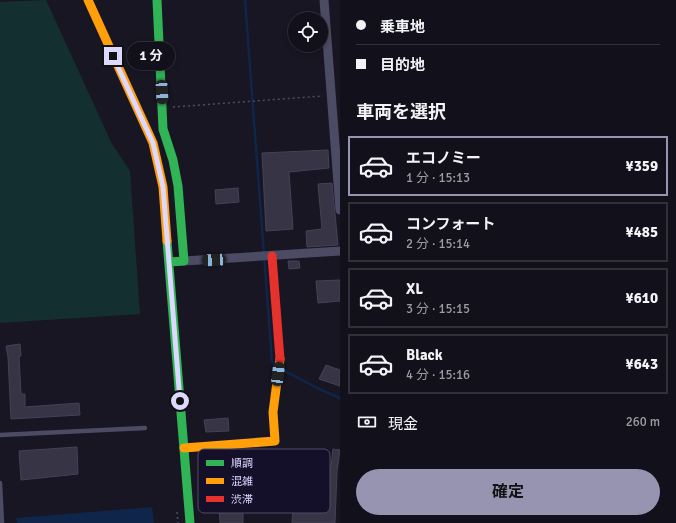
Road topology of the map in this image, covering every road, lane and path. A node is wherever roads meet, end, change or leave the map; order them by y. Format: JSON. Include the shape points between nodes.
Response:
{"nodes":[{"id":1,"x":88,"y":0,"type":"edge"},
{"id":2,"x":157,"y":0,"type":"edge"},
{"id":3,"x":324,"y":0,"type":"edge"},
{"id":4,"x":332,"y":96,"type":"junction"},
{"id":5,"x":163,"y":108,"type":"junction"},
{"id":6,"x":340,"y":210,"type":"edge"},
{"id":7,"x":340,"y":251,"type":"edge"},
{"id":8,"x":272,"y":256,"type":"junction"},
{"id":9,"x":170,"y":262,"type":"junction"},
{"id":10,"x":184,"y":262,"type":"junction"},
{"id":11,"x":145,"y":428,"type":"dead end"},
{"id":12,"x":0,"y":435,"type":"edge"},
{"id":13,"x":184,"y":448,"type":"junction"},
{"id":14,"x":0,"y":483,"type":"edge"},
{"id":15,"x":2,"y":523,"type":"edge"},
{"id":16,"x":190,"y":523,"type":"edge"}],
"edges":[{"from":1,"to":9,"type":"street","via":[[153,143],[163,187]]},
{"from":2,"to":5,"type":"street"},
{"from":3,"to":4,"type":"street"},
{"from":4,"to":5,"type":"path"},
{"from":4,"to":6,"type":"street"},
{"from":5,"to":10,"type":"street","via":[[163,128],[178,186]]},
{"from":7,"to":8,"type":"street"},
{"from":8,"to":10,"type":"street"},
{"from":8,"to":13,"type":"street","via":[[280,361],[274,412],[275,441]]},
{"from":9,"to":10,"type":"street"},
{"from":9,"to":13,"type":"street"},
{"from":11,"to":12,"type":"lane"},
{"from":13,"to":16,"type":"street"},
{"from":14,"to":15,"type":"lane"}]}
